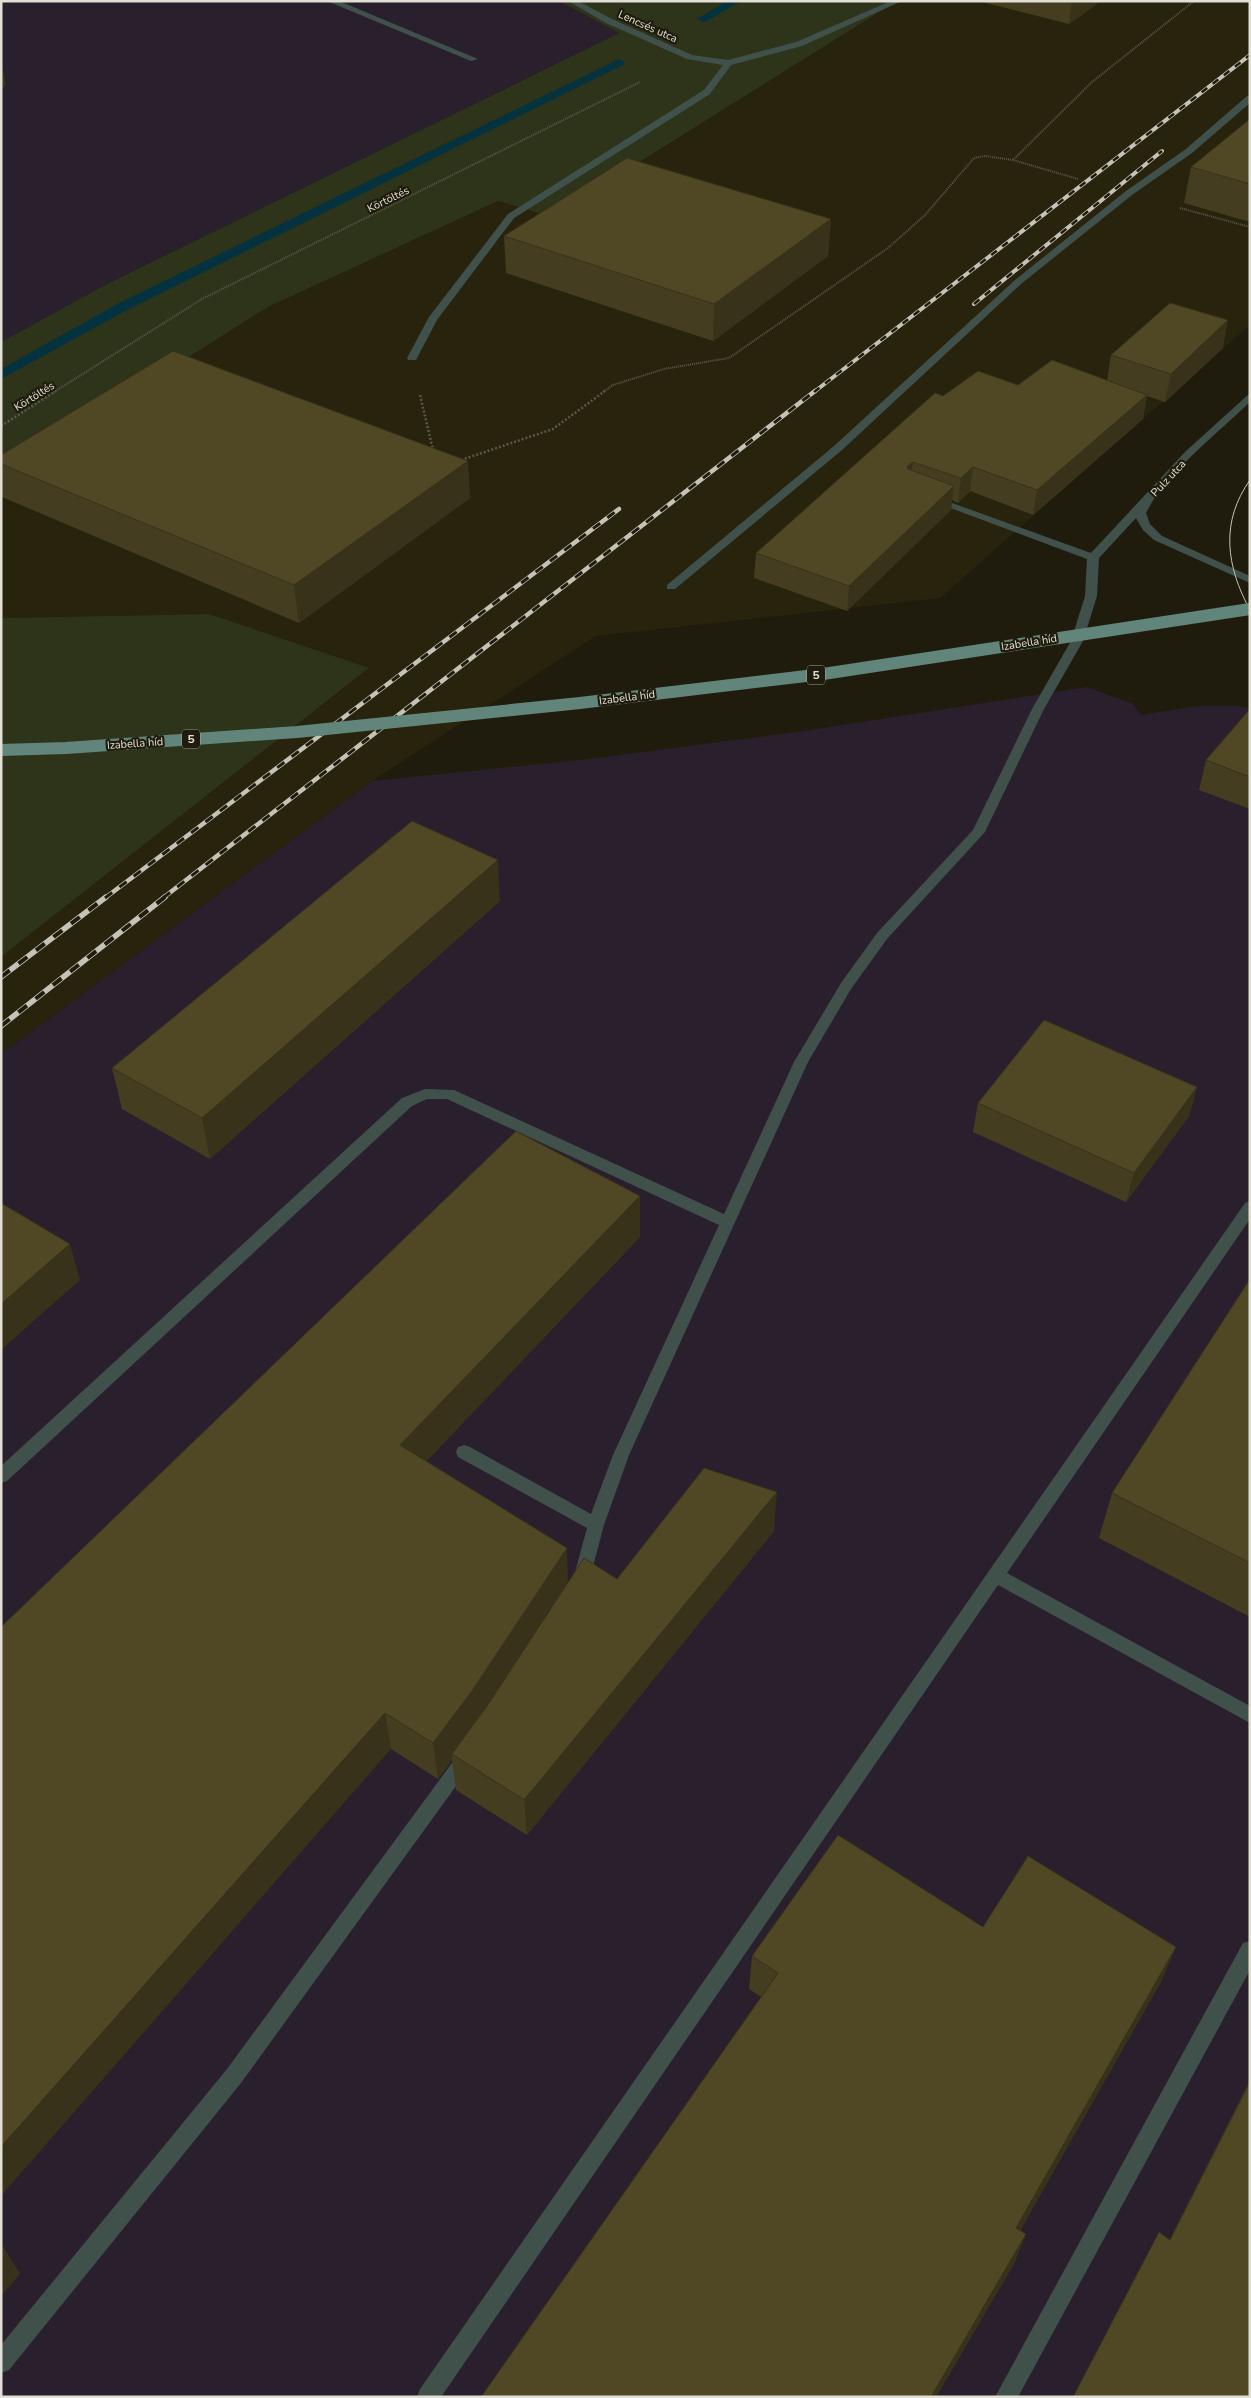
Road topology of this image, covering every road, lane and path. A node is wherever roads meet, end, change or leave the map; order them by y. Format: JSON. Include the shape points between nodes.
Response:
{"nodes":[{"id":1,"x":331,"y":1,"type":"edge"},
{"id":2,"x":572,"y":1,"type":"edge"},
{"id":3,"x":898,"y":1,"type":"edge"},
{"id":4,"x":1194,"y":1,"type":"edge"},
{"id":5,"x":690,"y":57,"type":"junction"},
{"id":6,"x":474,"y":60,"type":"dead end"},
{"id":7,"x":728,"y":63,"type":"junction"},
{"id":8,"x":1250,"y":98,"type":"edge"},
{"id":9,"x":1013,"y":160,"type":"junction"},
{"id":10,"x":1130,"y":193,"type":"junction"},
{"id":11,"x":1250,"y":227,"type":"edge"},
{"id":12,"x":412,"y":358,"type":"joint"},
{"id":13,"x":1250,"y":396,"type":"edge"},
{"id":14,"x":1,"y":426,"type":"edge"},
{"id":15,"x":435,"y":459,"type":"edge"},
{"id":16,"x":455,"y":462,"type":"edge"},
{"id":17,"x":920,"y":494,"type":"edge"},
{"id":18,"x":1144,"y":504,"type":"junction"},
{"id":19,"x":1092,"y":556,"type":"junction"},
{"id":20,"x":1250,"y":580,"type":"edge"},
{"id":21,"x":671,"y":588,"type":"dead end"},
{"id":22,"x":1250,"y":609,"type":"edge"},
{"id":23,"x":1,"y":750,"type":"edge"},
{"id":24,"x":1250,"y":1207,"type":"edge"},
{"id":25,"x":727,"y":1222,"type":"junction"},
{"id":26,"x":464,"y":1452,"type":"dead end"},
{"id":27,"x":1,"y":1476,"type":"edge"},
{"id":28,"x":596,"y":1525,"type":"junction"},
{"id":29,"x":995,"y":1575,"type":"junction"},
{"id":30,"x":574,"y":1595,"type":"edge"},
{"id":31,"x":1250,"y":1715,"type":"edge"},
{"id":32,"x":477,"y":1743,"type":"edge"},
{"id":33,"x":1250,"y":1950,"type":"edge"},
{"id":34,"x":1,"y":2362,"type":"edge"},
{"id":35,"x":428,"y":2397,"type":"edge"},
{"id":36,"x":1006,"y":2397,"type":"edge"}],
"edges":[{"from":1,"to":6,"type":"street"},
{"from":2,"to":5,"type":"street","name":"Lencsés utca","via":[[609,22]]},
{"from":3,"to":7,"type":"street","via":[[799,44]]},
{"from":4,"to":9,"type":"path","via":[[1092,82]]},
{"from":5,"to":7,"type":"street","name":"Lencsés utca"},
{"from":5,"to":14,"type":"path","name":"Körtöltés","via":[[202,299]]},
{"from":7,"to":12,"type":"street","via":[[707,92],[511,216],[432,319]]},
{"from":8,"to":10,"type":"street","via":[[1189,151]]},
{"from":9,"to":10,"type":"path"},
{"from":9,"to":16,"type":"path","via":[[985,156],[974,158],[925,216],[888,248],[729,358],[664,369],[613,385],[553,429]]},
{"from":10,"to":11,"type":"path"},
{"from":10,"to":21,"type":"street","via":[[1018,282],[838,448]]},
{"from":12,"to":15,"type":"path"},
{"from":13,"to":18,"type":"street","name":"Pulz utca"},
{"from":17,"to":19,"type":"street"},
{"from":18,"to":19,"type":"street"},
{"from":18,"to":20,"type":"street","name":"Pulz utca","via":[[1143,522],[1158,538]]},
{"from":19,"to":25,"type":"street","via":[[1091,596],[1077,641],[1038,709],[979,832],[882,936],[846,986],[801,1062]]},
{"from":22,"to":23,"type":"main road","name":"Izabella híd","number":"5","bridge":true,"via":[[823,674],[580,703],[297,732]]},
{"from":24,"to":29,"type":"street"},
{"from":25,"to":27,"type":"street","via":[[449,1094],[425,1094],[407,1102]]},
{"from":25,"to":28,"type":"street","via":[[621,1455]]},
{"from":26,"to":28,"type":"street"},
{"from":28,"to":30,"type":"street","via":[[580,1586]]},
{"from":29,"to":31,"type":"street"},
{"from":29,"to":35,"type":"street"},
{"from":32,"to":34,"type":"street","via":[[234,2076]]},
{"from":33,"to":36,"type":"street"}]}
